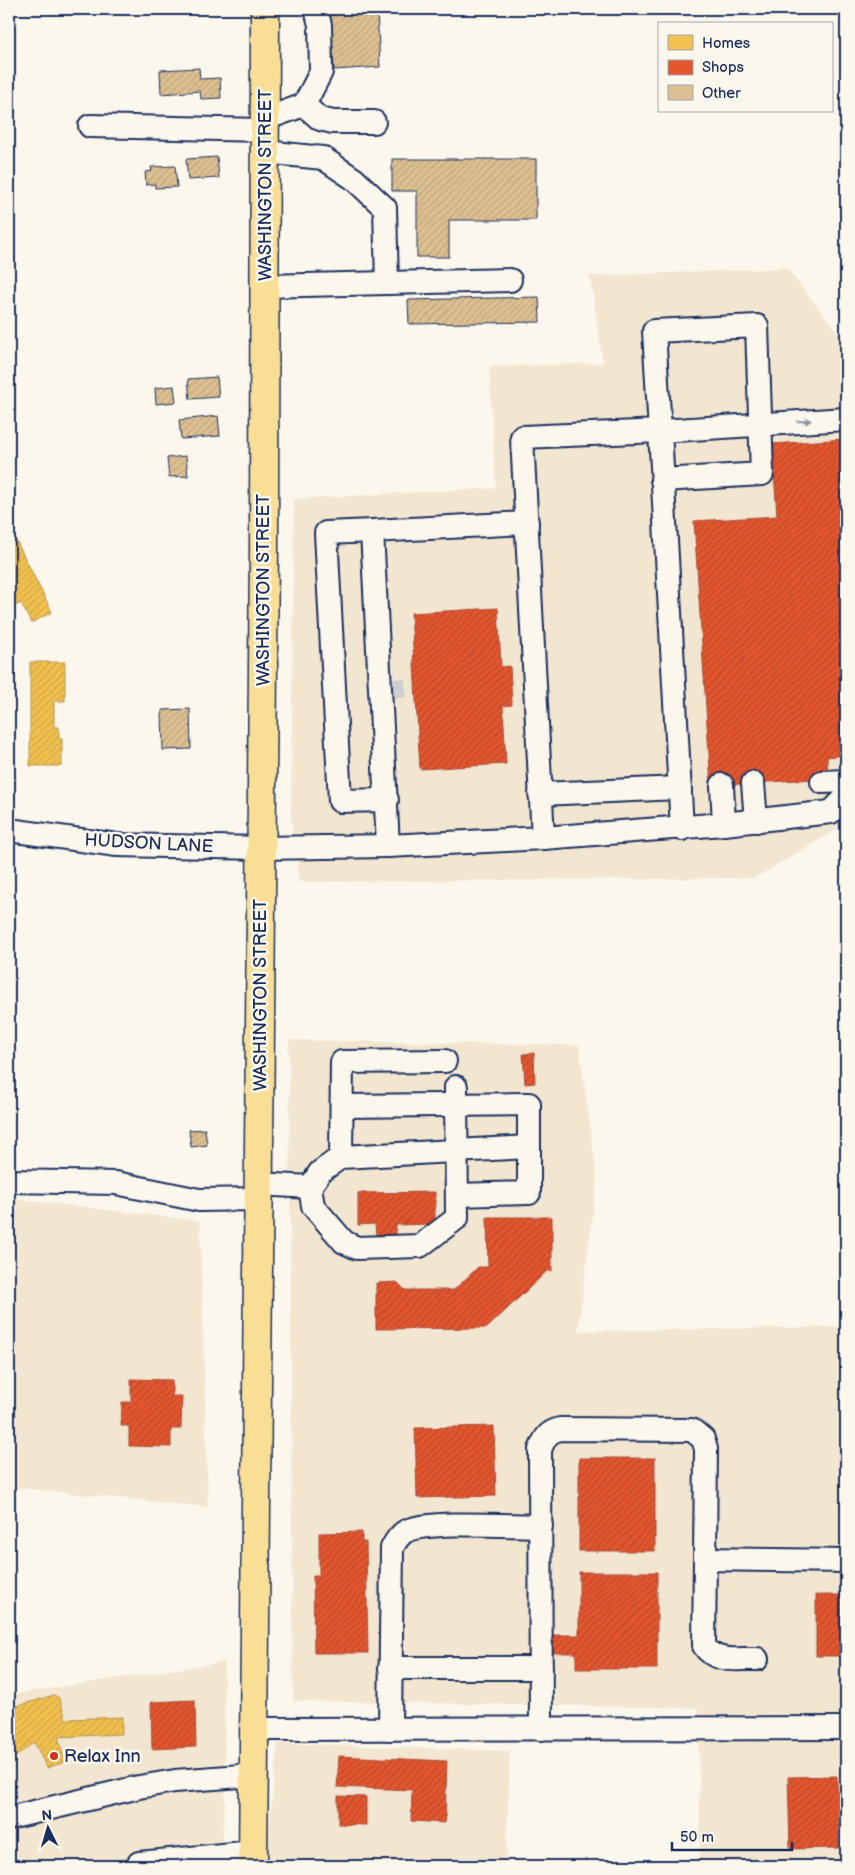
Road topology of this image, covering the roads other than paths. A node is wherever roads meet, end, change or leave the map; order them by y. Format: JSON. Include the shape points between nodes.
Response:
{"nodes":[{"id":1,"x":265,"y":9,"type":"edge"},
{"id":2,"x":316,"y":9,"type":"edge"},
{"id":3,"x":304,"y":105,"type":"junction"},
{"id":4,"x":374,"y":122,"type":"dead end"},
{"id":5,"x":90,"y":126,"type":"dead end"},
{"id":6,"x":265,"y":134,"type":"junction"},
{"id":7,"x":510,"y":280,"type":"dead end"},
{"id":8,"x":387,"y":283,"type":"junction"},
{"id":9,"x":264,"y":286,"type":"junction"},
{"id":10,"x":846,"y":418,"type":"edge"},
{"id":11,"x":761,"y":423,"type":"junction"},
{"id":12,"x":660,"y":431,"type":"junction"},
{"id":13,"x":662,"y":480,"type":"junction"},
{"id":14,"x":527,"y":523,"type":"junction"},
{"id":15,"x":372,"y":531,"type":"junction"},
{"id":16,"x":379,"y":653,"type":"junction"},
{"id":17,"x":383,"y":729,"type":"junction"},
{"id":18,"x":846,"y":781,"type":"edge"},
{"id":19,"x":822,"y":782,"type":"dead end"},
{"id":20,"x":753,"y":783,"type":"dead end"},
{"id":21,"x":722,"y":785,"type":"dead end"},
{"id":22,"x":680,"y":788,"type":"junction"},
{"id":23,"x":540,"y":794,"type":"junction"},
{"id":24,"x":846,"y":797,"type":"edge"},
{"id":25,"x":387,"y":800,"type":"junction"},
{"id":26,"x":756,"y":820,"type":"junction"},
{"id":27,"x":724,"y":824,"type":"junction"},
{"id":28,"x":682,"y":829,"type":"junction"},
{"id":29,"x":9,"y":830,"type":"edge"},
{"id":30,"x":544,"y":838,"type":"junction"},
{"id":31,"x":388,"y":846,"type":"junction"},
{"id":32,"x":261,"y":848,"type":"junction"},
{"id":33,"x":445,"y":1061,"type":"dead end"},
{"id":34,"x":456,"y":1096,"type":"junction"},
{"id":35,"x":342,"y":1106,"type":"junction"},
{"id":36,"x":529,"y":1147,"type":"junction"},
{"id":37,"x":456,"y":1151,"type":"junction"},
{"id":38,"x":341,"y":1157,"type":"junction"},
{"id":39,"x":9,"y":1180,"type":"edge"},
{"id":40,"x":259,"y":1185,"type":"junction"},
{"id":41,"x":310,"y":1187,"type":"junction"},
{"id":42,"x":457,"y":1195,"type":"junction"},
{"id":43,"x":541,"y":1526,"type":"junction"},
{"id":44,"x":705,"y":1559,"type":"junction"},
{"id":45,"x":846,"y":1561,"type":"edge"},
{"id":46,"x":757,"y":1659,"type":"dead end"},
{"id":47,"x":390,"y":1668,"type":"junction"},
{"id":48,"x":541,"y":1668,"type":"junction"},
{"id":49,"x":846,"y":1728,"type":"edge"},
{"id":50,"x":255,"y":1729,"type":"junction"},
{"id":51,"x":390,"y":1729,"type":"junction"},
{"id":52,"x":541,"y":1729,"type":"junction"},
{"id":53,"x":254,"y":1776,"type":"junction"},
{"id":54,"x":9,"y":1818,"type":"edge"},
{"id":55,"x":253,"y":1859,"type":"edge"},
{"id":56,"x":139,"y":1866,"type":"edge"}],
"edges":[{"from":1,"to":6,"type":"main road","name":"WASHINGTON STREET"},
{"from":2,"to":3,"type":"street","via":[[320,25],[321,72]]},
{"from":3,"to":4,"type":"street","via":[[320,119]]},
{"from":3,"to":6,"type":"street"},
{"from":5,"to":6,"type":"street"},
{"from":6,"to":8,"type":"street","via":[[323,158],[354,179],[385,208]]},
{"from":6,"to":9,"type":"main road","name":"WASHINGTON STREET"},
{"from":7,"to":8,"type":"street"},
{"from":8,"to":9,"type":"street"},
{"from":9,"to":32,"type":"main road","name":"WASHINGTON STREET"},
{"from":11,"to":10,"type":"street","one_way":true},
{"from":11,"to":12,"type":"street"},
{"from":11,"to":12,"type":"street","via":[[757,326],[654,331]]},
{"from":11,"to":13,"type":"street","via":[[762,474]]},
{"from":12,"to":13,"type":"street"},
{"from":12,"to":14,"type":"street","via":[[522,437]]},
{"from":13,"to":22,"type":"street"},
{"from":14,"to":15,"type":"street"},
{"from":14,"to":23,"type":"street"},
{"from":15,"to":16,"type":"street"},
{"from":15,"to":25,"type":"street","via":[[326,533],[340,802]]},
{"from":16,"to":17,"type":"street"},
{"from":16,"to":17,"type":"street","via":[[393,673],[394,688],[395,707]]},
{"from":17,"to":25,"type":"street"},
{"from":18,"to":19,"type":"street"},
{"from":20,"to":26,"type":"street"},
{"from":21,"to":27,"type":"street"},
{"from":22,"to":23,"type":"street"},
{"from":22,"to":28,"type":"street"},
{"from":23,"to":30,"type":"street"},
{"from":24,"to":26,"type":"street","name":"HUDSON LANE","via":[[831,812]]},
{"from":25,"to":31,"type":"street"},
{"from":26,"to":27,"type":"street","name":"HUDSON LANE"},
{"from":27,"to":28,"type":"street","name":"HUDSON LANE"},
{"from":28,"to":30,"type":"street","name":"HUDSON LANE"},
{"from":29,"to":32,"type":"street","name":"HUDSON LANE","via":[[117,845]]},
{"from":30,"to":31,"type":"street","name":"HUDSON LANE"},
{"from":31,"to":32,"type":"street","name":"HUDSON LANE"},
{"from":32,"to":40,"type":"main road","name":"WASHINGTON STREET"},
{"from":33,"to":35,"type":"street","via":[[342,1062]]},
{"from":34,"to":35,"type":"street"},
{"from":34,"to":36,"type":"street","via":[[529,1104]]},
{"from":34,"to":37,"type":"street"},
{"from":35,"to":38,"type":"street"},
{"from":36,"to":37,"type":"street"},
{"from":36,"to":42,"type":"street","via":[[529,1193]]},
{"from":37,"to":38,"type":"street"},
{"from":37,"to":42,"type":"street"},
{"from":38,"to":41,"type":"street","via":[[320,1172]]},
{"from":39,"to":40,"type":"street","via":[[116,1183],[198,1200]]},
{"from":40,"to":41,"type":"street"},
{"from":40,"to":50,"type":"main road","name":"WASHINGTON STREET"},
{"from":41,"to":42,"type":"street","via":[[313,1206],[344,1242],[357,1248],[420,1246],[457,1218]]},
{"from":43,"to":44,"type":"street","via":[[540,1450],[544,1438],[551,1431],[692,1430],[703,1439],[706,1449]]},
{"from":43,"to":47,"type":"street","via":[[428,1526],[406,1531],[398,1538],[392,1548]]},
{"from":43,"to":48,"type":"street"},
{"from":44,"to":45,"type":"street"},
{"from":44,"to":46,"type":"street","via":[[704,1646],[716,1658]]},
{"from":47,"to":48,"type":"street"},
{"from":47,"to":51,"type":"street"},
{"from":48,"to":52,"type":"street"},
{"from":49,"to":52,"type":"street"},
{"from":50,"to":51,"type":"street"},
{"from":50,"to":53,"type":"main road","name":"WASHINGTON STREET"},
{"from":51,"to":52,"type":"street"},
{"from":53,"to":54,"type":"street","via":[[175,1781],[139,1787]]},
{"from":53,"to":55,"type":"main road","name":"WASHINGTON STREET"},
{"from":55,"to":56,"type":"street","via":[[139,1863]]}]}
